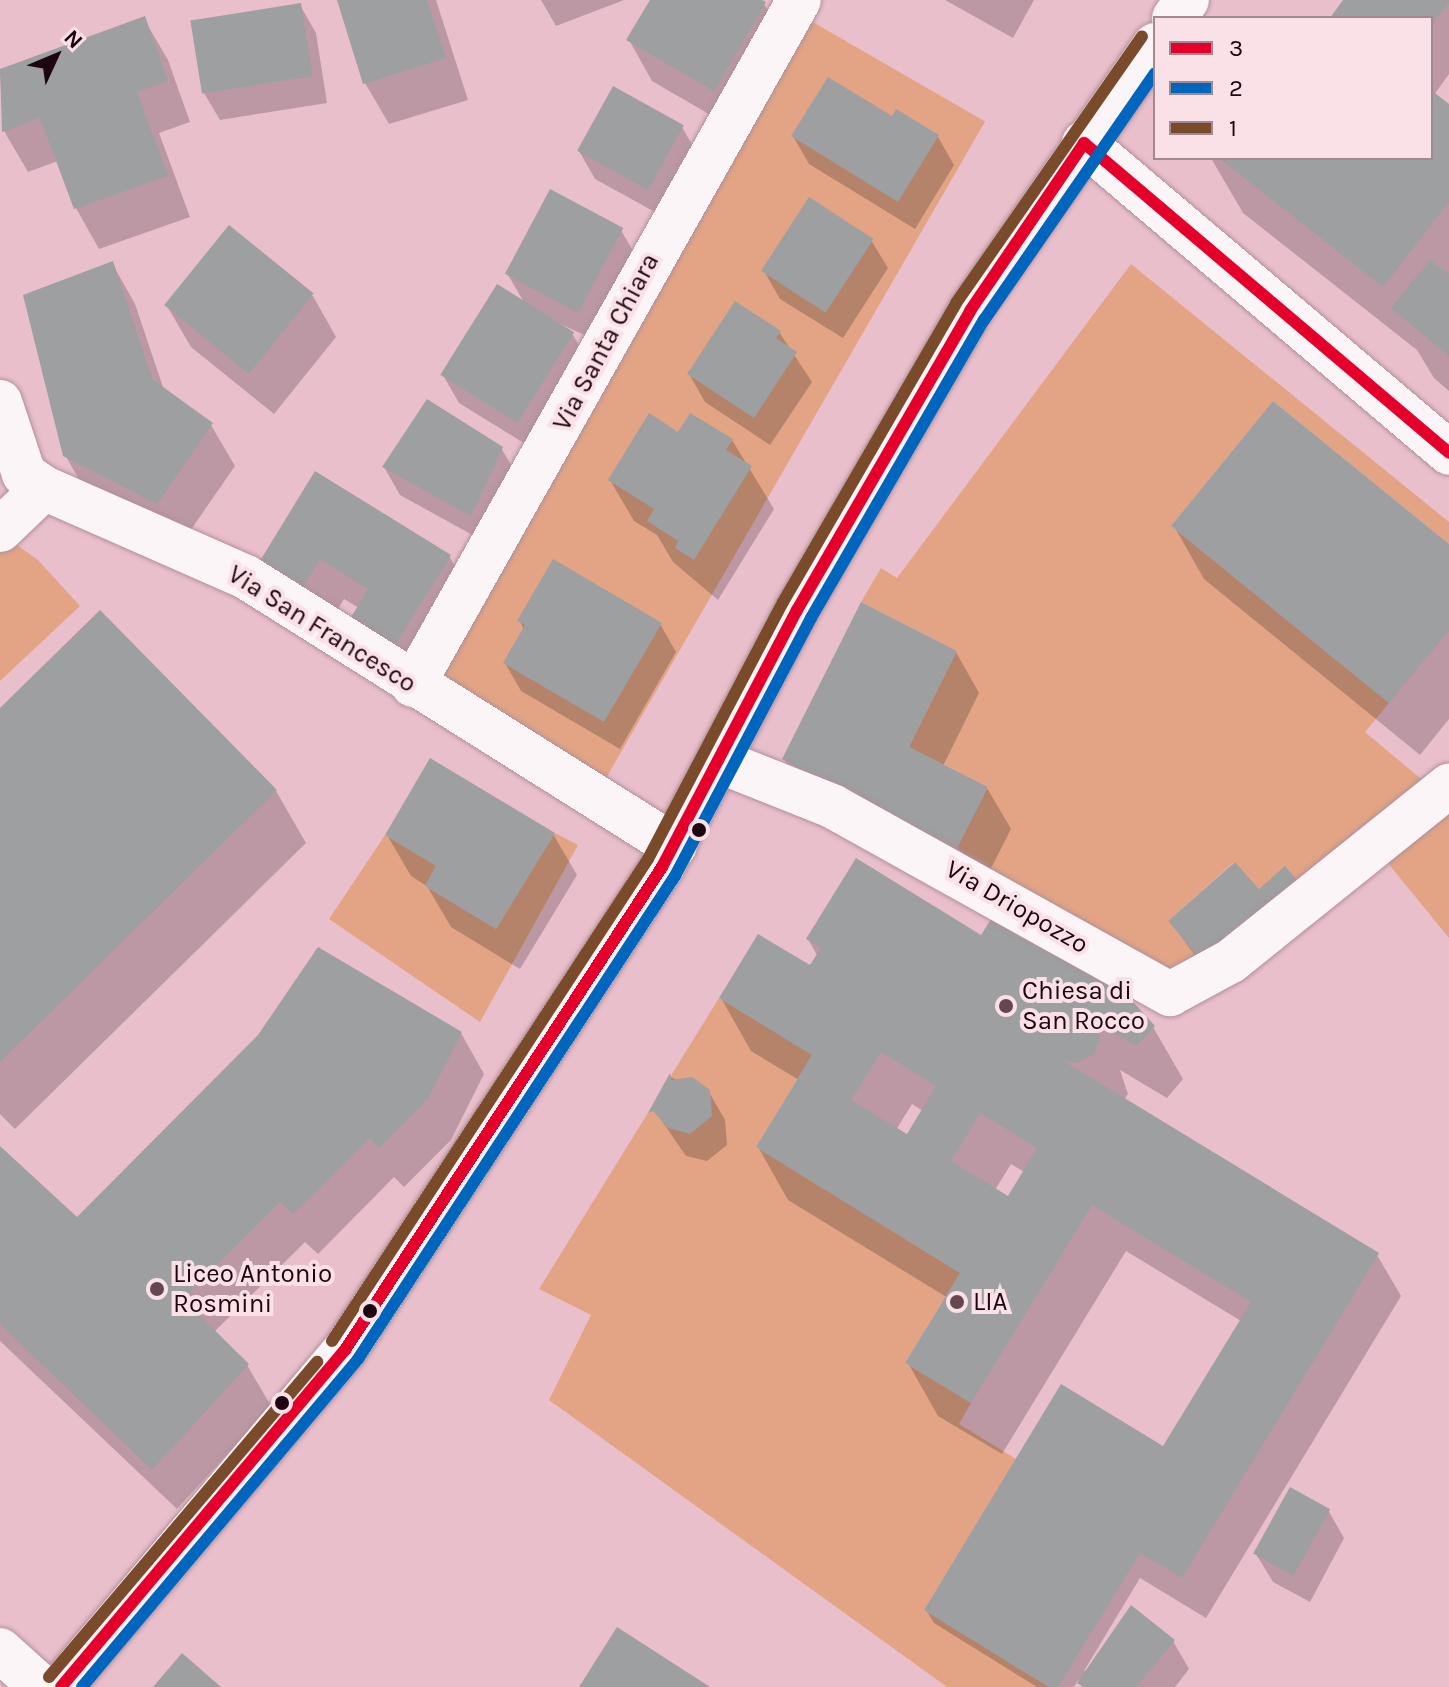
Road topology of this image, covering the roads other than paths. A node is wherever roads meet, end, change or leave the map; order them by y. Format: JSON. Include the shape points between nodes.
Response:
{"nodes":[{"id":1,"x":799,"y":0,"type":"edge"},
{"id":2,"x":1153,"y":48,"type":"edge"},
{"id":3,"x":1084,"y":143,"type":"junction"},
{"id":4,"x":0,"y":402,"type":"edge"},
{"id":5,"x":1449,"y":453,"type":"edge"},
{"id":6,"x":44,"y":488,"type":"junction"},
{"id":7,"x":0,"y":530,"type":"edge"},
{"id":8,"x":413,"y":685,"type":"junction"},
{"id":9,"x":719,"y":761,"type":"junction"},
{"id":10,"x":1449,"y":786,"type":"edge"},
{"id":11,"x":674,"y":846,"type":"junction"},
{"id":12,"x":0,"y":1650,"type":"edge"},
{"id":13,"x":41,"y":1687,"type":"edge"},
{"id":14,"x":61,"y":1687,"type":"edge"}],
"edges":[{"from":1,"to":8,"type":"street","name":"Via Santa Chiara"},
{"from":2,"to":3,"type":"street"},
{"from":3,"to":5,"type":"street"},
{"from":3,"to":9,"type":"street","via":[[970,311]]},
{"from":4,"to":6,"type":"street","name":"Via San Francesco","via":[[24,474]]},
{"from":6,"to":7,"type":"street"},
{"from":6,"to":8,"type":"street","name":"Via San Francesco","via":[[246,577]]},
{"from":8,"to":11,"type":"street","name":"Via San Francesco"},
{"from":9,"to":10,"type":"street","name":"Via Driopozzo","via":[[846,813],[1170,994],[1231,961]]},
{"from":9,"to":11,"type":"street"},
{"from":11,"to":14,"type":"street","via":[[329,1372]]},
{"from":12,"to":13,"type":"street"}]}
